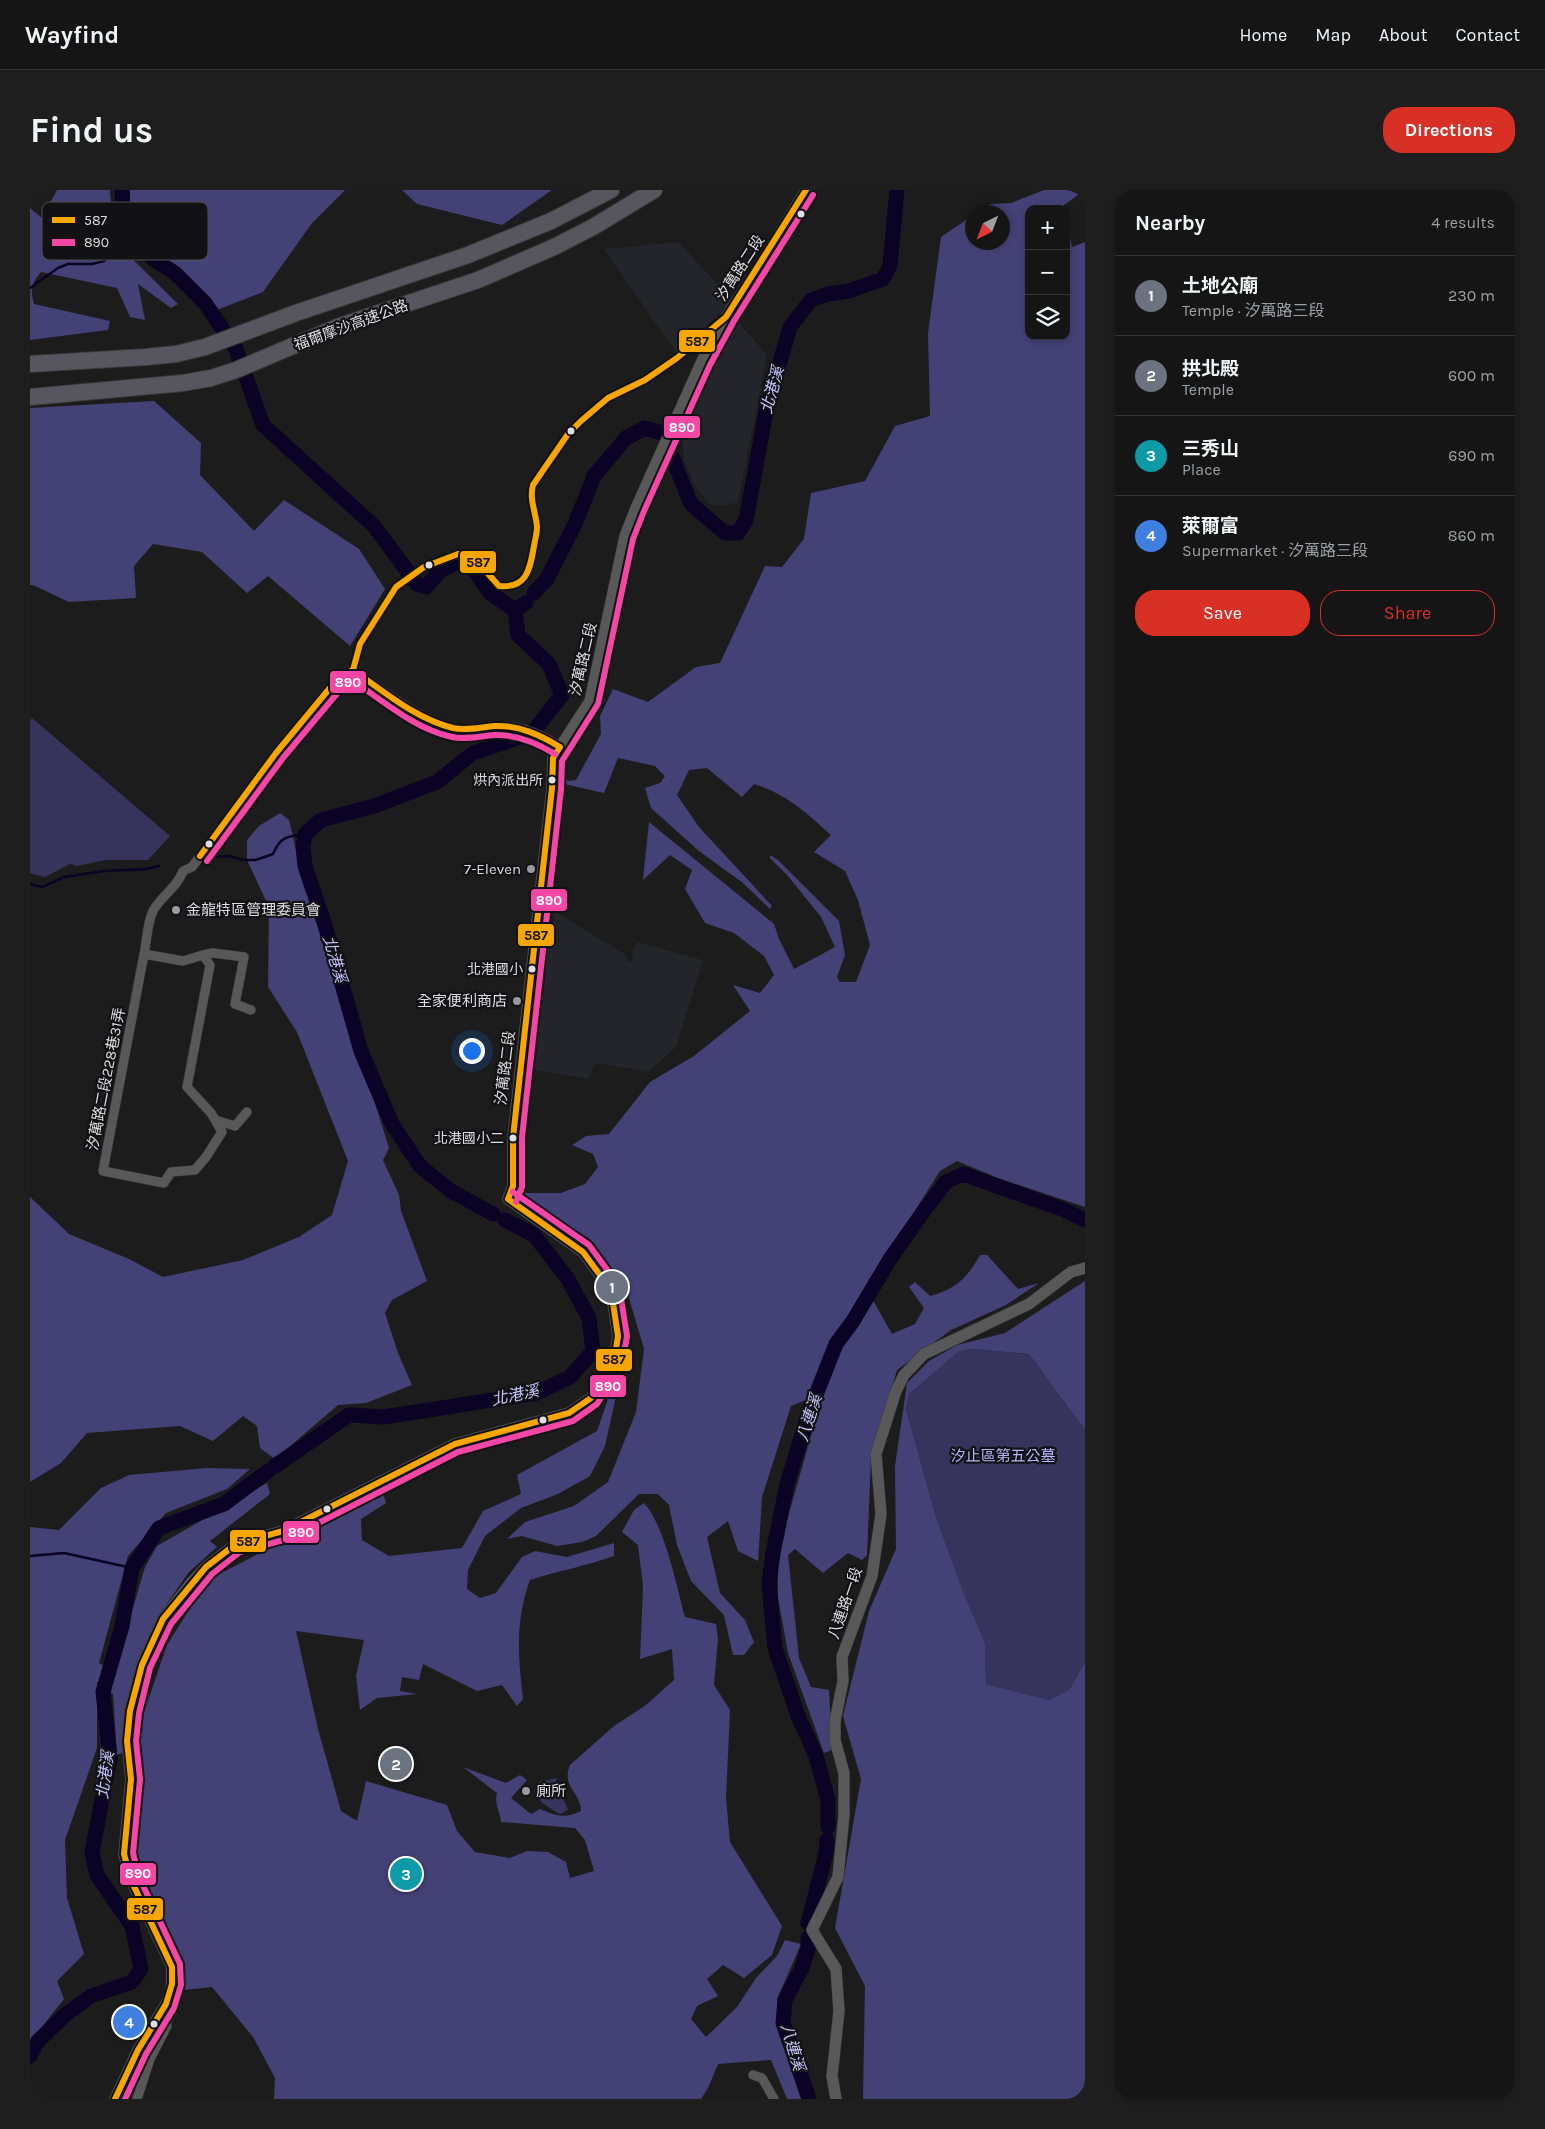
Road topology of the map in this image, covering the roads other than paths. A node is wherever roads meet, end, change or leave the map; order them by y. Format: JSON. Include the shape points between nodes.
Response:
{"nodes":[{"id":1,"x":611,"y":190,"type":"edge"},
{"id":2,"x":654,"y":190,"type":"edge"},
{"id":3,"x":806,"y":190,"type":"edge"},
{"id":4,"x":30,"y":364,"type":"edge"},
{"id":5,"x":30,"y":397,"type":"edge"},
{"id":6,"x":560,"y":747,"type":"junction"},
{"id":7,"x":144,"y":954,"type":"junction"},
{"id":8,"x":203,"y":955,"type":"junction"},
{"id":9,"x":251,"y":1010,"type":"dead end"},
{"id":10,"x":247,"y":1112,"type":"dead end"},
{"id":11,"x":215,"y":1120,"type":"junction"},
{"id":12,"x":1085,"y":1268,"type":"edge"},
{"id":13,"x":166,"y":2004,"type":"junction"},
{"id":14,"x":753,"y":2075,"type":"dead end"},
{"id":15,"x":115,"y":2099,"type":"edge"},
{"id":16,"x":137,"y":2099,"type":"edge"},
{"id":17,"x":774,"y":2099,"type":"edge"},
{"id":18,"x":836,"y":2099,"type":"edge"}],
"edges":[{"from":1,"to":4,"type":"highway","name":"福爾摩沙高速公路","via":[[551,221],[468,255],[296,312],[205,347],[176,354]]},
{"from":2,"to":5,"type":"highway","name":"福爾摩沙高速公路","via":[[594,227],[478,280],[340,326],[236,370],[174,384]]},
{"from":3,"to":6,"type":"street","name":"汐萬路二段","via":[[726,317],[673,423],[626,536],[590,701]]},
{"from":6,"to":7,"type":"street","name":"汐萬路二段228巷31弄","via":[[518,728],[451,728],[415,711],[353,670],[339,676],[276,753],[192,867],[183,871],[179,882],[161,899],[152,913]]},
{"from":6,"to":13,"type":"street","name":"汐萬路二段","via":[[554,758],[513,1137],[513,1186],[508,1199],[583,1252],[612,1290],[618,1336],[614,1361],[591,1398],[569,1413],[455,1444],[283,1531],[236,1544],[197,1577],[163,1619],[142,1666],[130,1711],[127,1741],[131,1779],[124,1854],[131,1880],[172,1967],[170,1995]]},
{"from":7,"to":8,"type":"street","via":[[183,961]]},
{"from":7,"to":11,"type":"street","name":"汐萬路二段228巷31弄","via":[[103,1171],[164,1183],[171,1172],[195,1170],[222,1132]]},
{"from":8,"to":9,"type":"street","via":[[213,952],[244,957],[235,1004]]},
{"from":8,"to":11,"type":"street","via":[[210,965],[187,1087]]},
{"from":10,"to":11,"type":"street","via":[[235,1126]]},
{"from":12,"to":18,"type":"street","name":"八連路一段","via":[[1071,1272],[1030,1304],[924,1354],[904,1376],[896,1391],[876,1454],[881,1514],[872,1576],[842,1657],[843,1681],[835,1721],[835,1740],[844,1773],[838,1877],[812,1930],[836,1969],[839,2011],[832,2076]]},
{"from":13,"to":15,"type":"street","via":[[138,2050]]},
{"from":13,"to":16,"type":"street","via":[[167,2026],[150,2059]]},
{"from":14,"to":17,"type":"street","via":[[762,2078]]}]}
